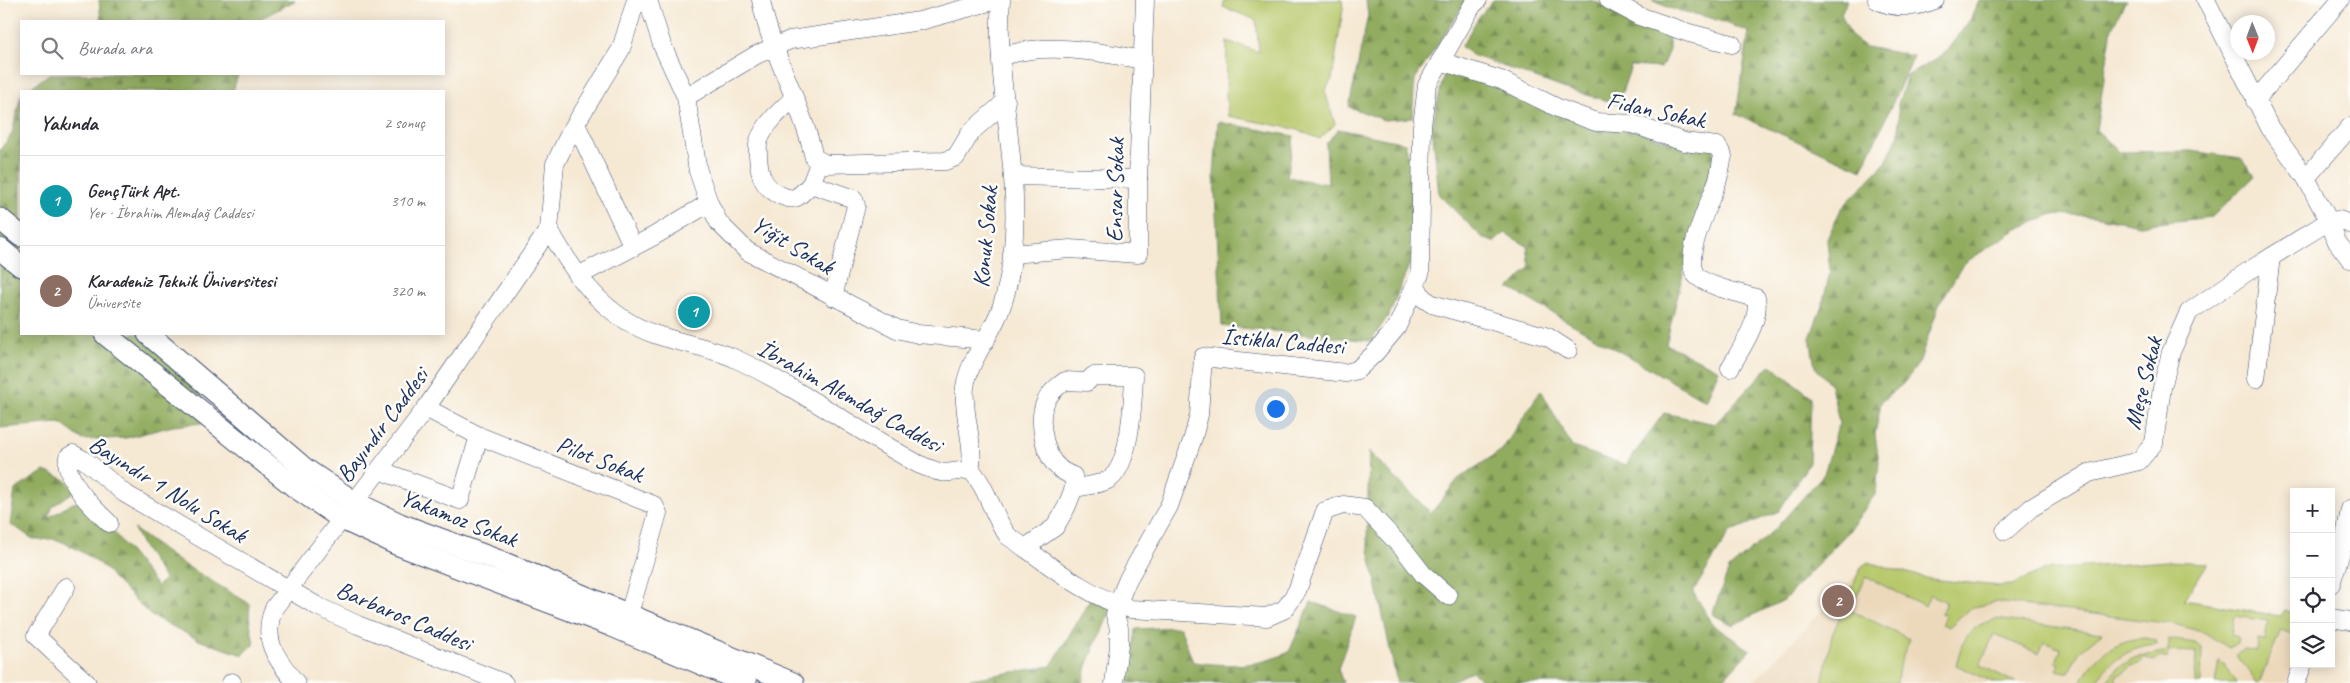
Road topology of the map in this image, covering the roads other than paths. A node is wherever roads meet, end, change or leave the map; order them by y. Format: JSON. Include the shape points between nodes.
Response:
{"nodes":[{"id":1,"x":636,"y":0,"type":"edge"},
{"id":2,"x":648,"y":0,"type":"edge"},
{"id":3,"x":761,"y":0,"type":"edge"},
{"id":4,"x":996,"y":0,"type":"edge"},
{"id":5,"x":1001,"y":0,"type":"edge"},
{"id":6,"x":1145,"y":0,"type":"edge"},
{"id":7,"x":1478,"y":0,"type":"edge"},
{"id":8,"x":1609,"y":0,"type":"edge"},
{"id":9,"x":1877,"y":0,"type":"edge"},
{"id":10,"x":1935,"y":0,"type":"edge"},
{"id":11,"x":2206,"y":0,"type":"edge"},
{"id":12,"x":2340,"y":0,"type":"edge"},
{"id":13,"x":1732,"y":44,"type":"dead end"},
{"id":14,"x":773,"y":46,"type":"junction"},
{"id":15,"x":1001,"y":57,"type":"junction"},
{"id":16,"x":1143,"y":60,"type":"junction"},
{"id":17,"x":1440,"y":60,"type":"junction"},
{"id":18,"x":686,"y":97,"type":"junction"},
{"id":19,"x":794,"y":98,"type":"junction"},
{"id":20,"x":1006,"y":101,"type":"junction"},
{"id":21,"x":2255,"y":101,"type":"junction"},
{"id":22,"x":576,"y":124,"type":"junction"},
{"id":23,"x":2350,"y":127,"type":"edge"},
{"id":24,"x":820,"y":161,"type":"junction"},
{"id":25,"x":1014,"y":176,"type":"junction"},
{"id":26,"x":2306,"y":178,"type":"junction"},
{"id":27,"x":1138,"y":179,"type":"junction"},
{"id":28,"x":811,"y":184,"type":"junction"},
{"id":29,"x":709,"y":203,"type":"junction"},
{"id":30,"x":0,"y":219,"type":"edge"},
{"id":31,"x":2329,"y":221,"type":"junction"},
{"id":32,"x":2350,"y":224,"type":"edge"},
{"id":33,"x":549,"y":229,"type":"junction"},
{"id":34,"x":20,"y":235,"type":"edge"},
{"id":35,"x":633,"y":248,"type":"junction"},
{"id":36,"x":0,"y":249,"type":"edge"},
{"id":37,"x":1012,"y":254,"type":"junction"},
{"id":38,"x":2271,"y":257,"type":"junction"},
{"id":39,"x":2350,"y":260,"type":"edge"},
{"id":40,"x":20,"y":265,"type":"edge"},
{"id":41,"x":578,"y":276,"type":"junction"},
{"id":42,"x":1416,"y":286,"type":"junction"},
{"id":43,"x":833,"y":296,"type":"junction"},
{"id":44,"x":106,"y":335,"type":"edge"},
{"id":45,"x":149,"y":335,"type":"edge"},
{"id":46,"x":986,"y":340,"type":"junction"},
{"id":47,"x":1568,"y":350,"type":"dead end"},
{"id":48,"x":1730,"y":368,"type":"dead end"},
{"id":49,"x":2256,"y":379,"type":"dead end"},
{"id":50,"x":426,"y":408,"type":"junction"},
{"id":51,"x":478,"y":436,"type":"junction"},
{"id":52,"x":970,"y":469,"type":"junction"},
{"id":53,"x":379,"y":470,"type":"junction"},
{"id":54,"x":1074,"y":488,"type":"junction"},
{"id":55,"x":2350,"y":509,"type":"edge"},
{"id":56,"x":348,"y":511,"type":"junction"},
{"id":57,"x":109,"y":523,"type":"dead end"},
{"id":58,"x":2005,"y":531,"type":"dead end"},
{"id":59,"x":2347,"y":543,"type":"edge"},
{"id":60,"x":1025,"y":548,"type":"junction"},
{"id":61,"x":2333,"y":578,"type":"edge"},
{"id":62,"x":66,"y":587,"type":"dead end"},
{"id":63,"x":287,"y":589,"type":"junction"},
{"id":64,"x":1448,"y":596,"type":"dead end"},
{"id":65,"x":1117,"y":605,"type":"junction"},
{"id":66,"x":629,"y":614,"type":"junction"},
{"id":67,"x":2335,"y":619,"type":"edge"},
{"id":68,"x":2350,"y":621,"type":"edge"},
{"id":69,"x":2302,"y":668,"type":"edge"},
{"id":70,"x":713,"y":676,"type":"edge"},
{"id":71,"x":87,"y":683,"type":"edge"},
{"id":72,"x":296,"y":683,"type":"edge"},
{"id":73,"x":504,"y":683,"type":"edge"},
{"id":74,"x":746,"y":683,"type":"edge"},
{"id":75,"x":793,"y":683,"type":"edge"},
{"id":76,"x":1114,"y":683,"type":"edge"},
{"id":77,"x":2296,"y":683,"type":"edge"}],
"edges":[{"from":1,"to":22,"type":"street","name":"Bayındır Caddesi","via":[[621,49]]},
{"from":2,"to":18,"type":"street","name":"Yiğit Sokak","via":[[662,46]]},
{"from":3,"to":14,"type":"street"},
{"from":4,"to":14,"type":"street","via":[[940,17],[790,40]]},
{"from":5,"to":15,"type":"street","name":"Konuk Sokak","via":[[998,37]]},
{"from":6,"to":16,"type":"street","name":"Ensar Sokak"},
{"from":7,"to":17,"type":"street","name":"İstiklal Caddesi"},
{"from":8,"to":13,"type":"street","via":[[1639,16]]},
{"from":9,"to":10,"type":"street","via":[[1901,7],[1924,5]]},
{"from":11,"to":21,"type":"street"},
{"from":12,"to":21,"type":"street"},
{"from":14,"to":18,"type":"street"},
{"from":14,"to":19,"type":"street"},
{"from":15,"to":16,"type":"street","via":[[1015,51],[1052,50]]},
{"from":15,"to":20,"type":"street","name":"Konuk Sokak"},
{"from":16,"to":27,"type":"street","name":"Ensar Sokak"},
{"from":17,"to":42,"type":"street","name":"İstiklal Caddesi","via":[[1427,85],[1422,126],[1420,274]]},
{"from":17,"to":48,"type":"street","name":"Fidan Sokak","via":[[1501,80],[1596,122],[1633,124],[1684,142],[1717,146],[1723,156],[1694,246],[1692,263],[1696,275],[1703,281],[1756,298],[1758,308]]},
{"from":18,"to":29,"type":"street","name":"Yiğit Sokak","via":[[698,171]]},
{"from":19,"to":24,"type":"street","via":[[814,158]]},
{"from":19,"to":28,"type":"street","via":[[763,131],[758,143],[759,169],[763,182],[784,197],[798,197]]},
{"from":20,"to":24,"type":"street","via":[[970,132],[956,156],[945,161],[852,165]]},
{"from":20,"to":25,"type":"street","name":"Konuk Sokak"},
{"from":21,"to":26,"type":"street"},
{"from":22,"to":33,"type":"street","name":"Bayındır Caddesi","via":[[555,164]]},
{"from":22,"to":35,"type":"street"},
{"from":23,"to":26,"type":"street"},
{"from":24,"to":28,"type":"street"},
{"from":25,"to":27,"type":"street"},
{"from":25,"to":37,"type":"street","name":"Konuk Sokak"},
{"from":26,"to":31,"type":"street"},
{"from":27,"to":37,"type":"street","name":"Ensar Sokak","via":[[1138,254],[1070,250]]},
{"from":28,"to":43,"type":"street","via":[[854,199],[856,206]]},
{"from":29,"to":35,"type":"street"},
{"from":29,"to":43,"type":"street","name":"Yiğit Sokak","via":[[719,222],[747,251]]},
{"from":30,"to":34,"type":"main road"},
{"from":31,"to":32,"type":"street"},
{"from":31,"to":38,"type":"street","name":"Meşe Sokak"},
{"from":31,"to":39,"type":"street","via":[[2337,242]]},
{"from":33,"to":41,"type":"street","name":"İbrahim Alemdağ Caddesi"},
{"from":33,"to":50,"type":"street","name":"Bayındır Caddesi"},
{"from":35,"to":41,"type":"street"},
{"from":36,"to":40,"type":"main road"},
{"from":37,"to":46,"type":"street","name":"Konuk Sokak","via":[[1001,309]]},
{"from":38,"to":49,"type":"street"},
{"from":38,"to":58,"type":"street","name":"Meşe Sokak","via":[[2189,312],[2171,352],[2154,442],[2139,461],[2089,473],[2031,508]]},
{"from":41,"to":52,"type":"street","name":"İbrahim Alemdağ Caddesi","via":[[597,299],[633,325],[733,358],[926,468],[949,474]]},
{"from":42,"to":47,"type":"street","via":[[1423,298],[1432,304],[1548,337]]},
{"from":42,"to":65,"type":"street","name":"İstiklal Caddesi","via":[[1397,327],[1357,370],[1346,374],[1204,357],[1199,415],[1193,438],[1169,506]]},
{"from":43,"to":46,"type":"street","name":"Yiğit Sokak","via":[[898,329]]},
{"from":44,"to":56,"type":"main road","name":"Yakamoz Sokak","via":[[295,487]]},
{"from":45,"to":56,"type":"main road","name":"Yakamoz Sokak"},
{"from":46,"to":52,"type":"street","name":"Konuk Sokak","via":[[965,386],[964,413],[972,460]]},
{"from":50,"to":51,"type":"street","name":"Pilot Sokak"},
{"from":50,"to":53,"type":"street","name":"Bayındır Caddesi"},
{"from":51,"to":53,"type":"street","via":[[460,500]]},
{"from":51,"to":66,"type":"street","name":"Pilot Sokak","via":[[654,505],[658,513]]},
{"from":52,"to":60,"type":"street","via":[[980,480],[1001,527]]},
{"from":53,"to":56,"type":"street","name":"Bayındır Caddesi"},
{"from":54,"to":54,"type":"street","via":[[1109,479],[1119,467],[1132,422],[1134,376],[1092,376],[1087,382],[1065,381],[1045,402],[1042,423],[1045,444],[1058,468],[1073,476]]},
{"from":54,"to":60,"type":"street","via":[[1055,527]]},
{"from":55,"to":59,"type":"street"},
{"from":56,"to":63,"type":"street","name":"Bayındır Caddesi"},
{"from":56,"to":66,"type":"main road","name":"Yakamoz Sokak","via":[[400,524]]},
{"from":56,"to":70,"type":"main road","name":"Yakamoz Sokak","via":[[396,544],[612,626]]},
{"from":57,"to":63,"type":"street","name":"Bayındır 1 Nolu Sokak","via":[[81,492],[67,470],[68,457],[73,454],[124,494]]},
{"from":59,"to":61,"type":"street"},
{"from":60,"to":65,"type":"street"},
{"from":62,"to":71,"type":"street","via":[[36,636]]},
{"from":63,"to":72,"type":"street","name":"Bayındır Caddesi","via":[[270,618],[268,635],[274,653]]},
{"from":63,"to":73,"type":"street","name":"Barbaros Caddesi","via":[[358,625]]},
{"from":64,"to":65,"type":"street","via":[[1423,574],[1364,508],[1343,505],[1325,511],[1297,591],[1285,609],[1267,617],[1131,609]]},
{"from":65,"to":76,"type":"street","name":"İstiklal Caddesi","via":[[1115,616],[1119,646]]},
{"from":66,"to":75,"type":"main road","name":"Yakamoz Sokak"},
{"from":67,"to":68,"type":"street"},
{"from":69,"to":77,"type":"street"},
{"from":70,"to":74,"type":"main road","name":"Yakamoz Sokak"}]}
